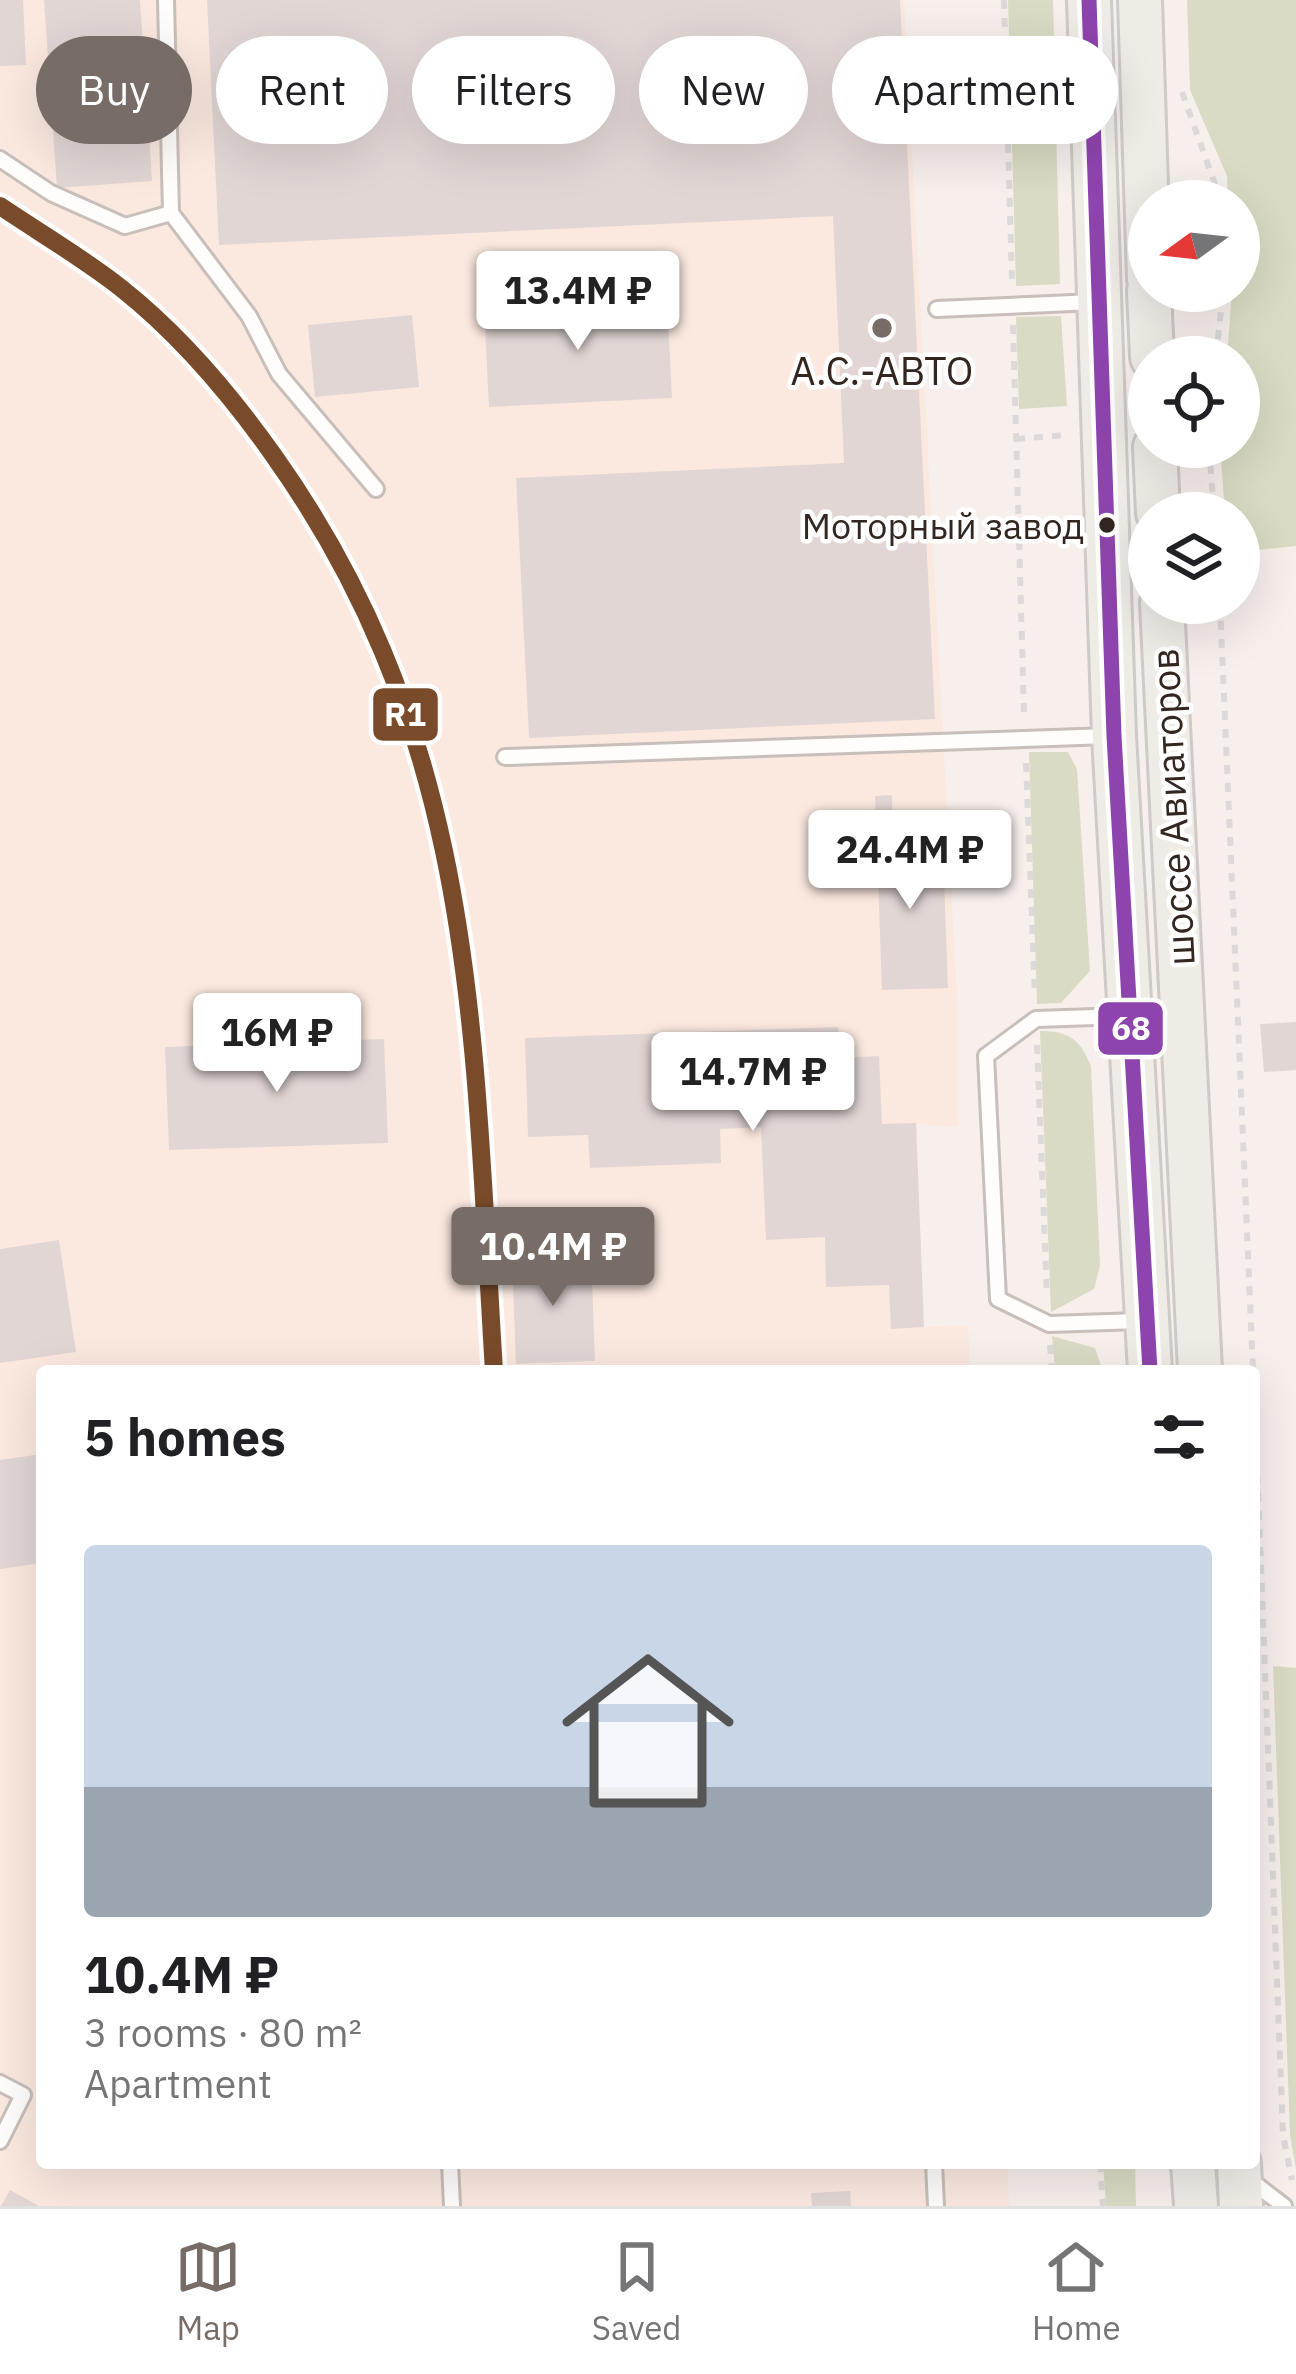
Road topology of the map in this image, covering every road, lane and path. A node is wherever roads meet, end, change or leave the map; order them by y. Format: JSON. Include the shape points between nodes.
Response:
{"nodes":[{"id":1,"x":166,"y":0,"type":"edge"},
{"id":2,"x":1004,"y":0,"type":"edge"},
{"id":3,"x":1089,"y":0,"type":"edge"},
{"id":4,"x":1140,"y":0,"type":"edge"},
{"id":5,"x":1182,"y":69,"type":"dead end"},
{"id":6,"x":0,"y":159,"type":"edge"},
{"id":7,"x":1146,"y":180,"type":"edge"},
{"id":8,"x":1213,"y":180,"type":"edge"},
{"id":9,"x":171,"y":213,"type":"junction"},
{"id":10,"x":1100,"y":302,"type":"junction"},
{"id":11,"x":1012,"y":306,"type":"junction"},
{"id":12,"x":937,"y":309,"type":"dead end"},
{"id":13,"x":376,"y":489,"type":"dead end"},
{"id":14,"x":1163,"y":624,"type":"edge"},
{"id":15,"x":1221,"y":624,"type":"edge"},
{"id":16,"x":1114,"y":736,"type":"junction"},
{"id":17,"x":1025,"y":739,"type":"junction"},
{"id":18,"x":505,"y":757,"type":"dead end"},
{"id":19,"x":1130,"y":1016,"type":"junction"},
{"id":20,"x":1036,"y":1019,"type":"junction"},
{"id":21,"x":1147,"y":1321,"type":"junction"},
{"id":22,"x":1049,"y":1324,"type":"junction"},
{"id":23,"x":1052,"y":1365,"type":"edge"},
{"id":24,"x":1150,"y":1365,"type":"edge"},
{"id":25,"x":1200,"y":1365,"type":"edge"},
{"id":26,"x":1253,"y":1365,"type":"edge"},
{"id":27,"x":1260,"y":1540,"type":"edge"},
{"id":28,"x":0,"y":2084,"type":"edge"},
{"id":29,"x":0,"y":2141,"type":"edge"},
{"id":30,"x":450,"y":2169,"type":"edge"},
{"id":31,"x":934,"y":2169,"type":"edge"},
{"id":32,"x":1100,"y":2169,"type":"edge"},
{"id":33,"x":1193,"y":2169,"type":"edge"},
{"id":34,"x":1240,"y":2180,"type":"edge"},
{"id":35,"x":1296,"y":2201,"type":"edge"},
{"id":36,"x":452,"y":2206,"type":"edge"},
{"id":37,"x":936,"y":2206,"type":"edge"},
{"id":38,"x":1103,"y":2206,"type":"edge"},
{"id":39,"x":1196,"y":2206,"type":"edge"},
{"id":40,"x":1284,"y":2206,"type":"edge"}],
"edges":[{"from":1,"to":9,"type":"lane"},
{"from":2,"to":11,"type":"path"},
{"from":3,"to":10,"type":"main road","name":"шоссе Авиаторов"},
{"from":4,"to":7,"type":"main road"},
{"from":5,"to":8,"type":"path","via":[[1182,92]]},
{"from":6,"to":9,"type":"lane","via":[[125,226]]},
{"from":9,"to":13,"type":"lane","via":[[249,316],[279,374]]},
{"from":10,"to":11,"type":"lane"},
{"from":10,"to":16,"type":"main road","name":"шоссе Авиаторов"},
{"from":11,"to":12,"type":"lane"},
{"from":11,"to":17,"type":"path"},
{"from":14,"to":25,"type":"main road","name":"шоссе Авиаторов"},
{"from":15,"to":26,"type":"path"},
{"from":16,"to":17,"type":"lane"},
{"from":16,"to":19,"type":"main road","name":"шоссе Авиаторов"},
{"from":17,"to":18,"type":"lane"},
{"from":17,"to":20,"type":"path"},
{"from":19,"to":20,"type":"lane"},
{"from":19,"to":21,"type":"main road","name":"шоссе Авиаторов"},
{"from":20,"to":22,"type":"path"},
{"from":20,"to":22,"type":"lane","via":[[986,1056],[998,1299]]},
{"from":21,"to":22,"type":"lane"},
{"from":21,"to":24,"type":"main road","name":"шоссе Авиаторов"},
{"from":22,"to":23,"type":"path"},
{"from":27,"to":35,"type":"path","via":[[1283,2135]]},
{"from":28,"to":29,"type":"lane","via":[[23,2095]]},
{"from":30,"to":36,"type":"lane"},
{"from":31,"to":37,"type":"lane"},
{"from":32,"to":38,"type":"path"},
{"from":33,"to":39,"type":"main road"},
{"from":34,"to":40,"type":"lane"}]}
